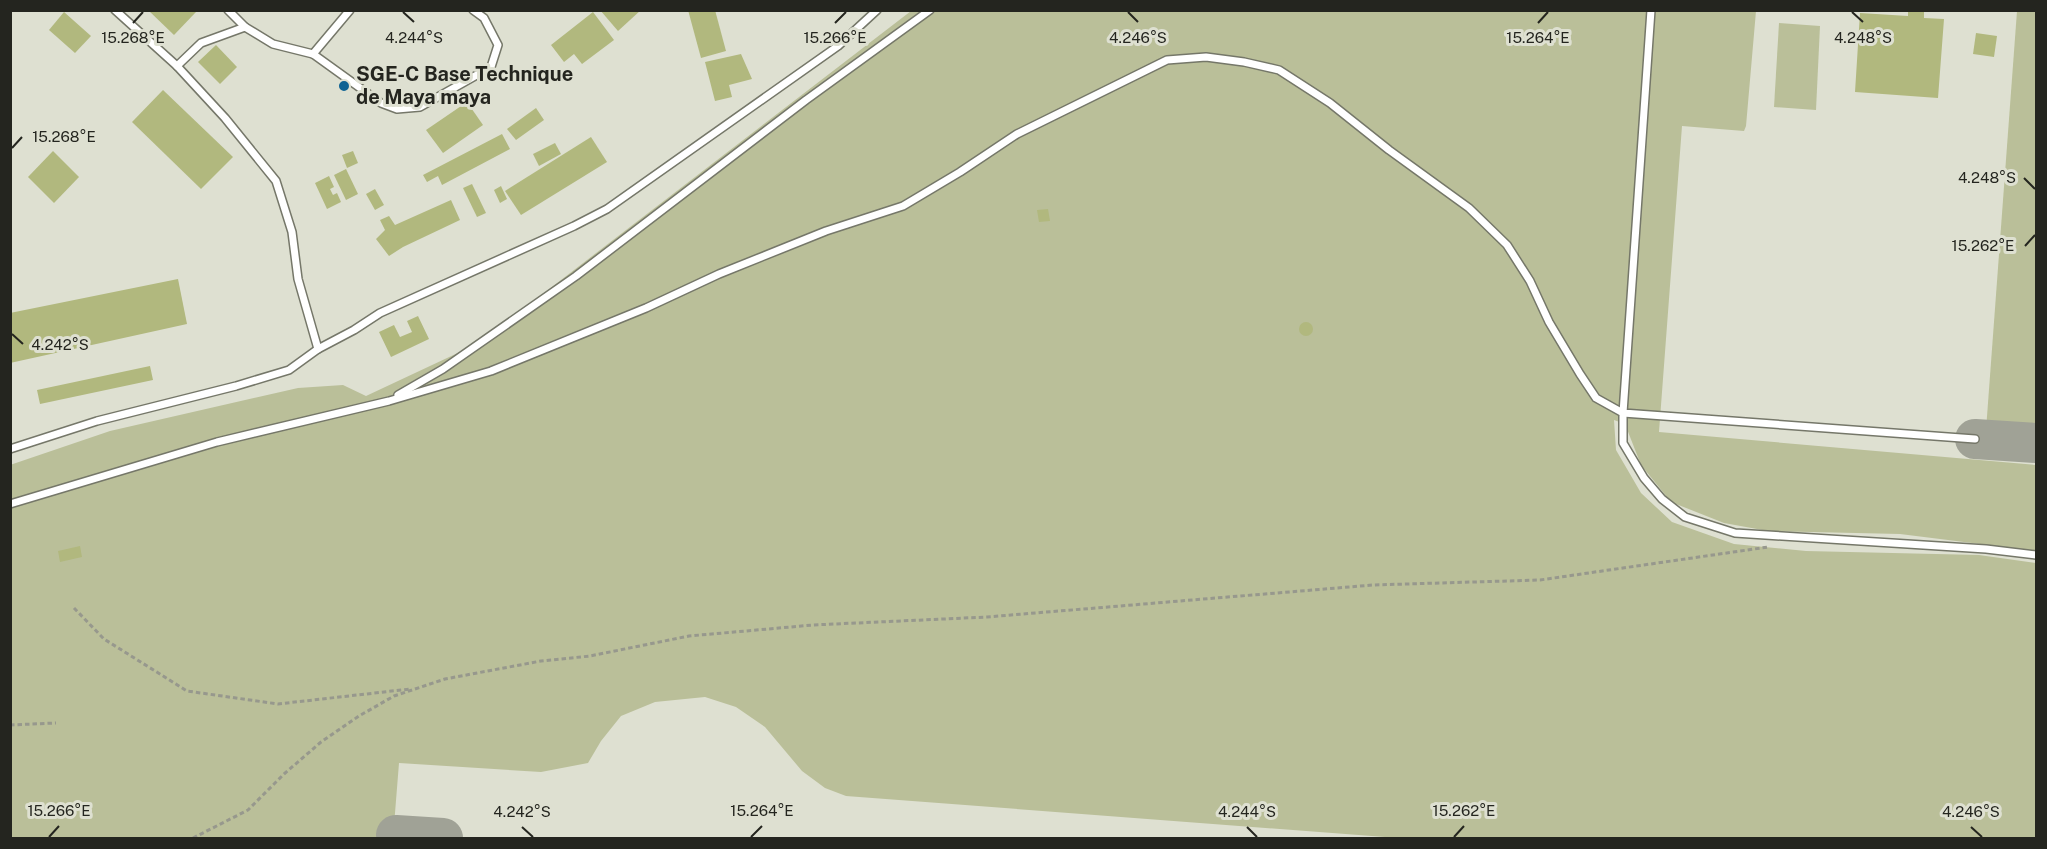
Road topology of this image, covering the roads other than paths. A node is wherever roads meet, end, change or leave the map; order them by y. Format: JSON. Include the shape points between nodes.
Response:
{"nodes":[{"id":1,"x":115,"y":10,"type":"edge"},
{"id":2,"x":228,"y":10,"type":"edge"},
{"id":3,"x":350,"y":10,"type":"edge"},
{"id":4,"x":474,"y":10,"type":"edge"},
{"id":5,"x":877,"y":10,"type":"edge"},
{"id":6,"x":930,"y":10,"type":"edge"},
{"id":7,"x":1651,"y":10,"type":"edge"},
{"id":8,"x":245,"y":27,"type":"junction"},
{"id":9,"x":313,"y":54,"type":"junction"},
{"id":10,"x":177,"y":66,"type":"junction"},
{"id":11,"x":318,"y":349,"type":"junction"},
{"id":12,"x":388,"y":401,"type":"junction"},
{"id":13,"x":1623,"y":413,"type":"junction"},
{"id":14,"x":1975,"y":439,"type":"dead end"},
{"id":15,"x":10,"y":449,"type":"edge"},
{"id":16,"x":10,"y":504,"type":"edge"},
{"id":17,"x":2037,"y":555,"type":"edge"}],
"edges":[{"from":1,"to":10,"type":"lane"},
{"from":2,"to":8,"type":"lane"},
{"from":3,"to":9,"type":"lane"},
{"from":4,"to":9,"type":"lane","via":[[484,18],[498,45],[491,68],[420,107],[397,109],[381,103]]},
{"from":5,"to":11,"type":"lane","via":[[838,45],[607,209],[380,313]]},
{"from":6,"to":12,"type":"lane","via":[[576,276],[443,369]]},
{"from":7,"to":13,"type":"lane"},
{"from":8,"to":9,"type":"lane","via":[[273,44]]},
{"from":8,"to":10,"type":"lane","via":[[201,43]]},
{"from":10,"to":11,"type":"lane","via":[[276,181],[292,232],[298,279]]},
{"from":11,"to":15,"type":"lane","via":[[289,370],[97,421]]},
{"from":12,"to":13,"type":"lane","via":[[491,371],[826,231],[903,206],[1017,134],[1167,60],[1206,57],[1279,70],[1469,208],[1507,245],[1596,398]]},
{"from":12,"to":16,"type":"lane","via":[[217,442]]},
{"from":13,"to":14,"type":"lane"},
{"from":13,"to":17,"type":"lane","via":[[1623,443],[1644,478],[1685,517],[1735,533]]}]}
